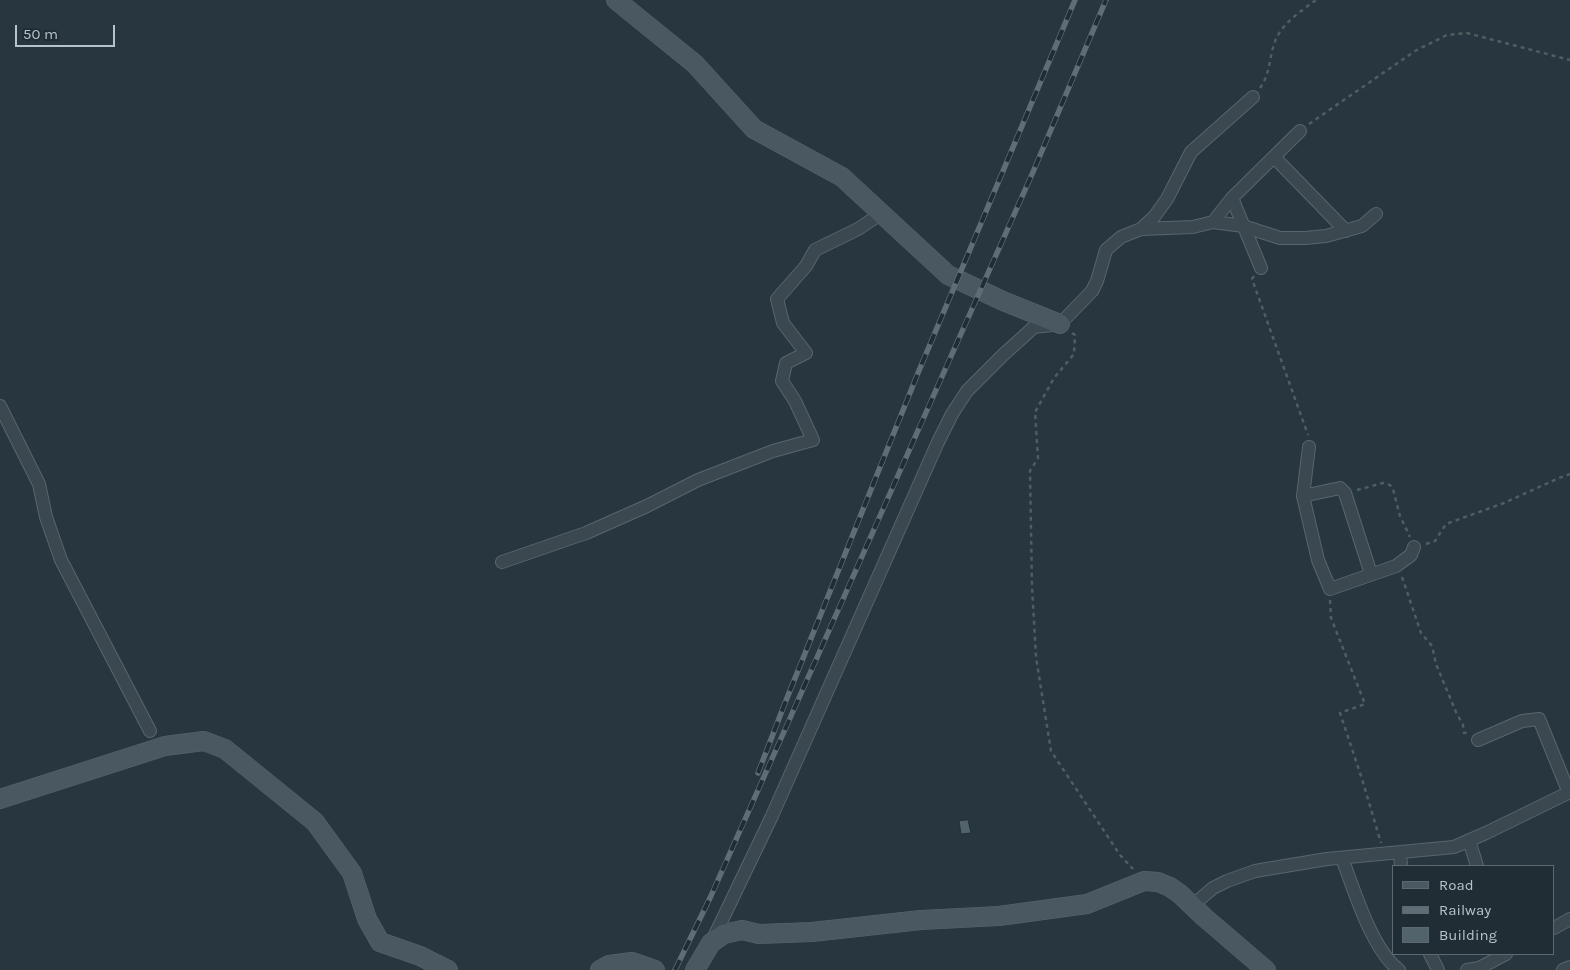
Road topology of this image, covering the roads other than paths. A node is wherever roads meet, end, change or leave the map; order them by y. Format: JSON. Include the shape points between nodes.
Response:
{"nodes":[{"id":1,"x":616,"y":0,"type":"edge"},
{"id":2,"x":1253,"y":97,"type":"road end"},
{"id":3,"x":1300,"y":131,"type":"road end"},
{"id":4,"x":1274,"y":157,"type":"junction"},
{"id":5,"x":1232,"y":198,"type":"junction"},
{"id":6,"x":882,"y":213,"type":"junction"},
{"id":7,"x":1376,"y":214,"type":"dead end"},
{"id":8,"x":1213,"y":222,"type":"junction"},
{"id":9,"x":1243,"y":226,"type":"junction"},
{"id":10,"x":1141,"y":229,"type":"junction"},
{"id":11,"x":1346,"y":230,"type":"junction"},
{"id":12,"x":1261,"y":268,"type":"road end"},
{"id":13,"x":1060,"y":324,"type":"junction"},
{"id":14,"x":0,"y":406,"type":"edge"},
{"id":15,"x":1309,"y":447,"type":"road end"},
{"id":16,"x":1303,"y":496,"type":"junction"},
{"id":17,"x":1414,"y":547,"type":"road end"},
{"id":18,"x":502,"y":562,"type":"dead end"},
{"id":19,"x":1371,"y":574,"type":"junction"},
{"id":20,"x":1475,"y":736,"type":"road end"},
{"id":21,"x":158,"y":749,"type":"junction"},
{"id":22,"x":1570,"y":792,"type":"edge"},
{"id":23,"x":0,"y":799,"type":"edge"},
{"id":24,"x":1469,"y":840,"type":"junction"},
{"id":25,"x":1400,"y":852,"type":"junction"},
{"id":26,"x":1342,"y":858,"type":"junction"},
{"id":27,"x":1401,"y":865,"type":"edge"},
{"id":28,"x":1477,"y":865,"type":"edge"},
{"id":29,"x":1193,"y":905,"type":"junction"},
{"id":30,"x":1570,"y":919,"type":"edge"},
{"id":31,"x":1555,"y":927,"type":"edge"},
{"id":32,"x":711,"y":943,"type":"junction"},
{"id":33,"x":1430,"y":955,"type":"edge"},
{"id":34,"x":1502,"y":955,"type":"edge"},
{"id":35,"x":1570,"y":967,"type":"edge"},
{"id":36,"x":448,"y":970,"type":"edge"},
{"id":37,"x":600,"y":970,"type":"edge"},
{"id":38,"x":655,"y":970,"type":"edge"},
{"id":39,"x":696,"y":970,"type":"edge"},
{"id":40,"x":1266,"y":970,"type":"edge"},
{"id":41,"x":1399,"y":970,"type":"edge"},
{"id":42,"x":1438,"y":970,"type":"edge"},
{"id":43,"x":1468,"y":970,"type":"edge"},
{"id":44,"x":1563,"y":970,"type":"edge"}],
"edges":[{"from":1,"to":6,"type":"street","via":[[695,64],[754,129],[842,176]]},
{"from":2,"to":10,"type":"street","via":[[1191,152],[1167,199]]},
{"from":3,"to":4,"type":"street"},
{"from":4,"to":5,"type":"street"},
{"from":4,"to":11,"type":"street"},
{"from":5,"to":8,"type":"street"},
{"from":5,"to":9,"type":"street"},
{"from":6,"to":13,"type":"street","via":[[948,275],[1003,302]]},
{"from":6,"to":18,"type":"street","via":[[815,250],[806,266],[777,299],[784,323],[806,353],[786,363],[782,381],[813,440],[773,451],[698,480],[586,533]]},
{"from":7,"to":11,"type":"street","via":[[1362,226]]},
{"from":8,"to":9,"type":"street"},
{"from":8,"to":10,"type":"street","via":[[1193,227]]},
{"from":9,"to":11,"type":"street","via":[[1280,238],[1326,236]]},
{"from":9,"to":12,"type":"street"},
{"from":10,"to":13,"type":"street","via":[[1121,237],[1106,250],[1092,291]]},
{"from":13,"to":32,"type":"street","via":[[1034,326],[967,391],[952,414],[775,809]]},
{"from":14,"to":21,"type":"street","via":[[39,484],[61,560]]},
{"from":15,"to":16,"type":"street"},
{"from":16,"to":19,"type":"street","via":[[1340,488],[1345,493]]},
{"from":16,"to":19,"type":"street","via":[[1318,560],[1330,589]]},
{"from":17,"to":19,"type":"street","via":[[1411,555],[1396,566]]},
{"from":20,"to":22,"type":"street","via":[[1539,719]]},
{"from":21,"to":23,"type":"street"},
{"from":21,"to":36,"type":"street","via":[[204,741],[225,749],[315,822],[352,873],[367,919],[380,942]]},
{"from":22,"to":24,"type":"street"},
{"from":24,"to":25,"type":"street","via":[[1454,847]]},
{"from":24,"to":28,"type":"street"},
{"from":25,"to":26,"type":"street"},
{"from":25,"to":27,"type":"street"},
{"from":26,"to":29,"type":"street","via":[[1255,871],[1213,888]]},
{"from":26,"to":41,"type":"street","via":[[1363,916]]},
{"from":29,"to":32,"type":"street","via":[[1170,887],[1158,882],[1144,882],[1086,904],[999,916],[920,920],[812,932],[760,934],[742,930],[724,934]]},
{"from":29,"to":40,"type":"street"},
{"from":30,"to":31,"type":"street"},
{"from":32,"to":39,"type":"street"},
{"from":33,"to":42,"type":"street"},
{"from":34,"to":43,"type":"street","via":[[1479,968]]},
{"from":35,"to":44,"type":"street"},
{"from":37,"to":38,"type":"street","via":[[632,962]]}]}
